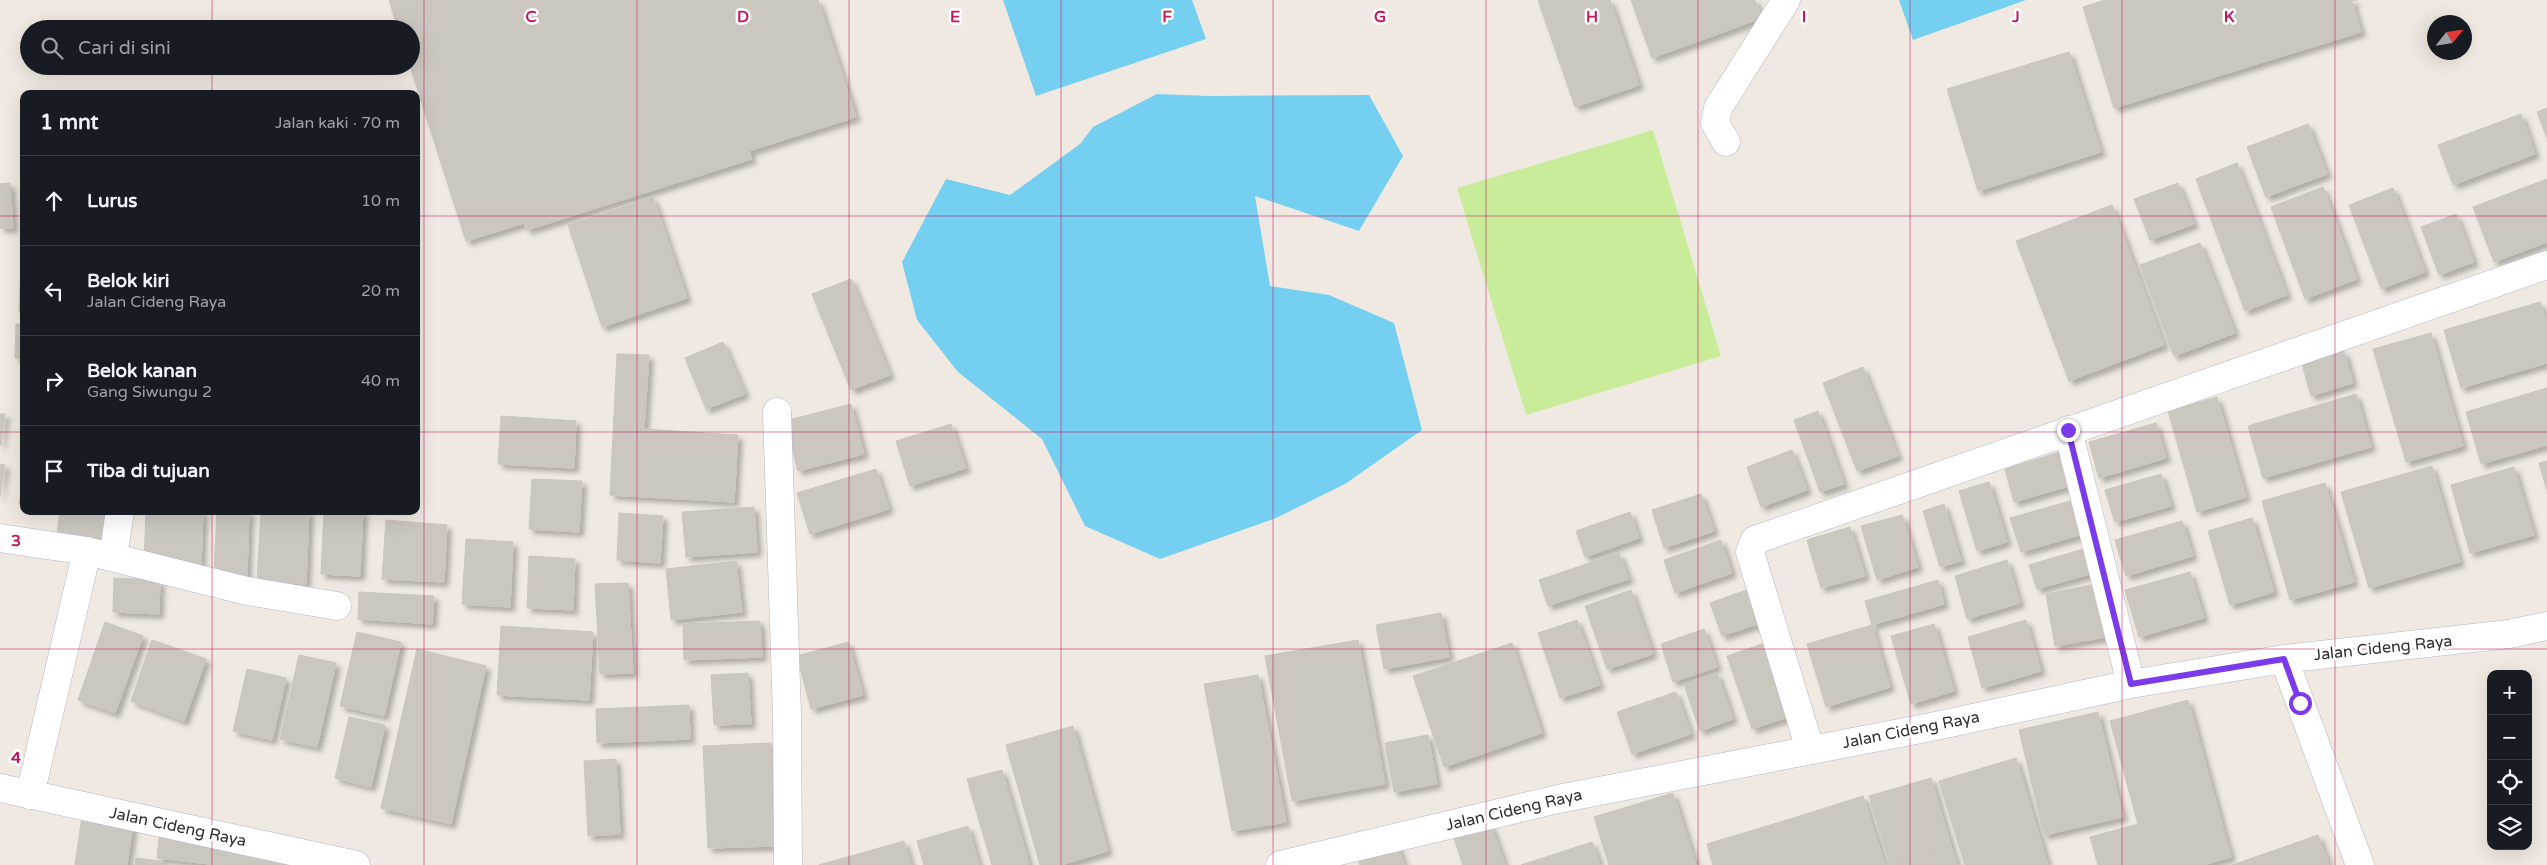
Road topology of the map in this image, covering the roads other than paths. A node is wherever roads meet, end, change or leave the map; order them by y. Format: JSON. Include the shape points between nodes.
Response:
{"nodes":[{"id":1,"x":1786,"y":0,"type":"edge"},
{"id":2,"x":1726,"y":142,"type":"dead end"},
{"id":3,"x":2547,"y":265,"type":"edge"},
{"id":4,"x":777,"y":412,"type":"dead end"},
{"id":5,"x":2068,"y":430,"type":"junction"},
{"id":6,"x":119,"y":515,"type":"edge"},
{"id":7,"x":0,"y":538,"type":"edge"},
{"id":8,"x":86,"y":551,"type":"junction"},
{"id":9,"x":113,"y":557,"type":"junction"},
{"id":10,"x":337,"y":606,"type":"dead end"},
{"id":11,"x":2547,"y":626,"type":"edge"},
{"id":12,"x":2284,"y":659,"type":"junction"},
{"id":13,"x":2131,"y":684,"type":"junction"},
{"id":14,"x":1810,"y":749,"type":"junction"},
{"id":15,"x":0,"y":788,"type":"edge"},
{"id":16,"x":30,"y":795,"type":"junction"},
{"id":17,"x":1294,"y":864,"type":"edge"},
{"id":18,"x":356,"y":865,"type":"edge"},
{"id":19,"x":788,"y":865,"type":"edge"},
{"id":20,"x":2360,"y":865,"type":"edge"}],
"edges":[{"from":1,"to":2,"type":"street","via":[[1718,108],[1715,123]]},
{"from":3,"to":5,"type":"street"},
{"from":4,"to":19,"type":"street"},
{"from":5,"to":13,"type":"street"},
{"from":5,"to":14,"type":"street","via":[[1755,540],[1750,552]]},
{"from":6,"to":9,"type":"street"},
{"from":7,"to":8,"type":"street"},
{"from":8,"to":9,"type":"street"},
{"from":8,"to":16,"type":"street"},
{"from":9,"to":10,"type":"street","via":[[247,591]]},
{"from":11,"to":12,"type":"street","name":"Jalan Cideng Raya","via":[[2509,634]]},
{"from":12,"to":13,"type":"street","name":"Jalan Cideng Raya"},
{"from":12,"to":20,"type":"street"},
{"from":13,"to":14,"type":"street","name":"Jalan Cideng Raya"},
{"from":14,"to":17,"type":"street","name":"Jalan Cideng Raya","via":[[1558,799]]},
{"from":15,"to":16,"type":"street","name":"Jalan Cideng Raya"},
{"from":16,"to":18,"type":"street","name":"Jalan Cideng Raya"}]}
